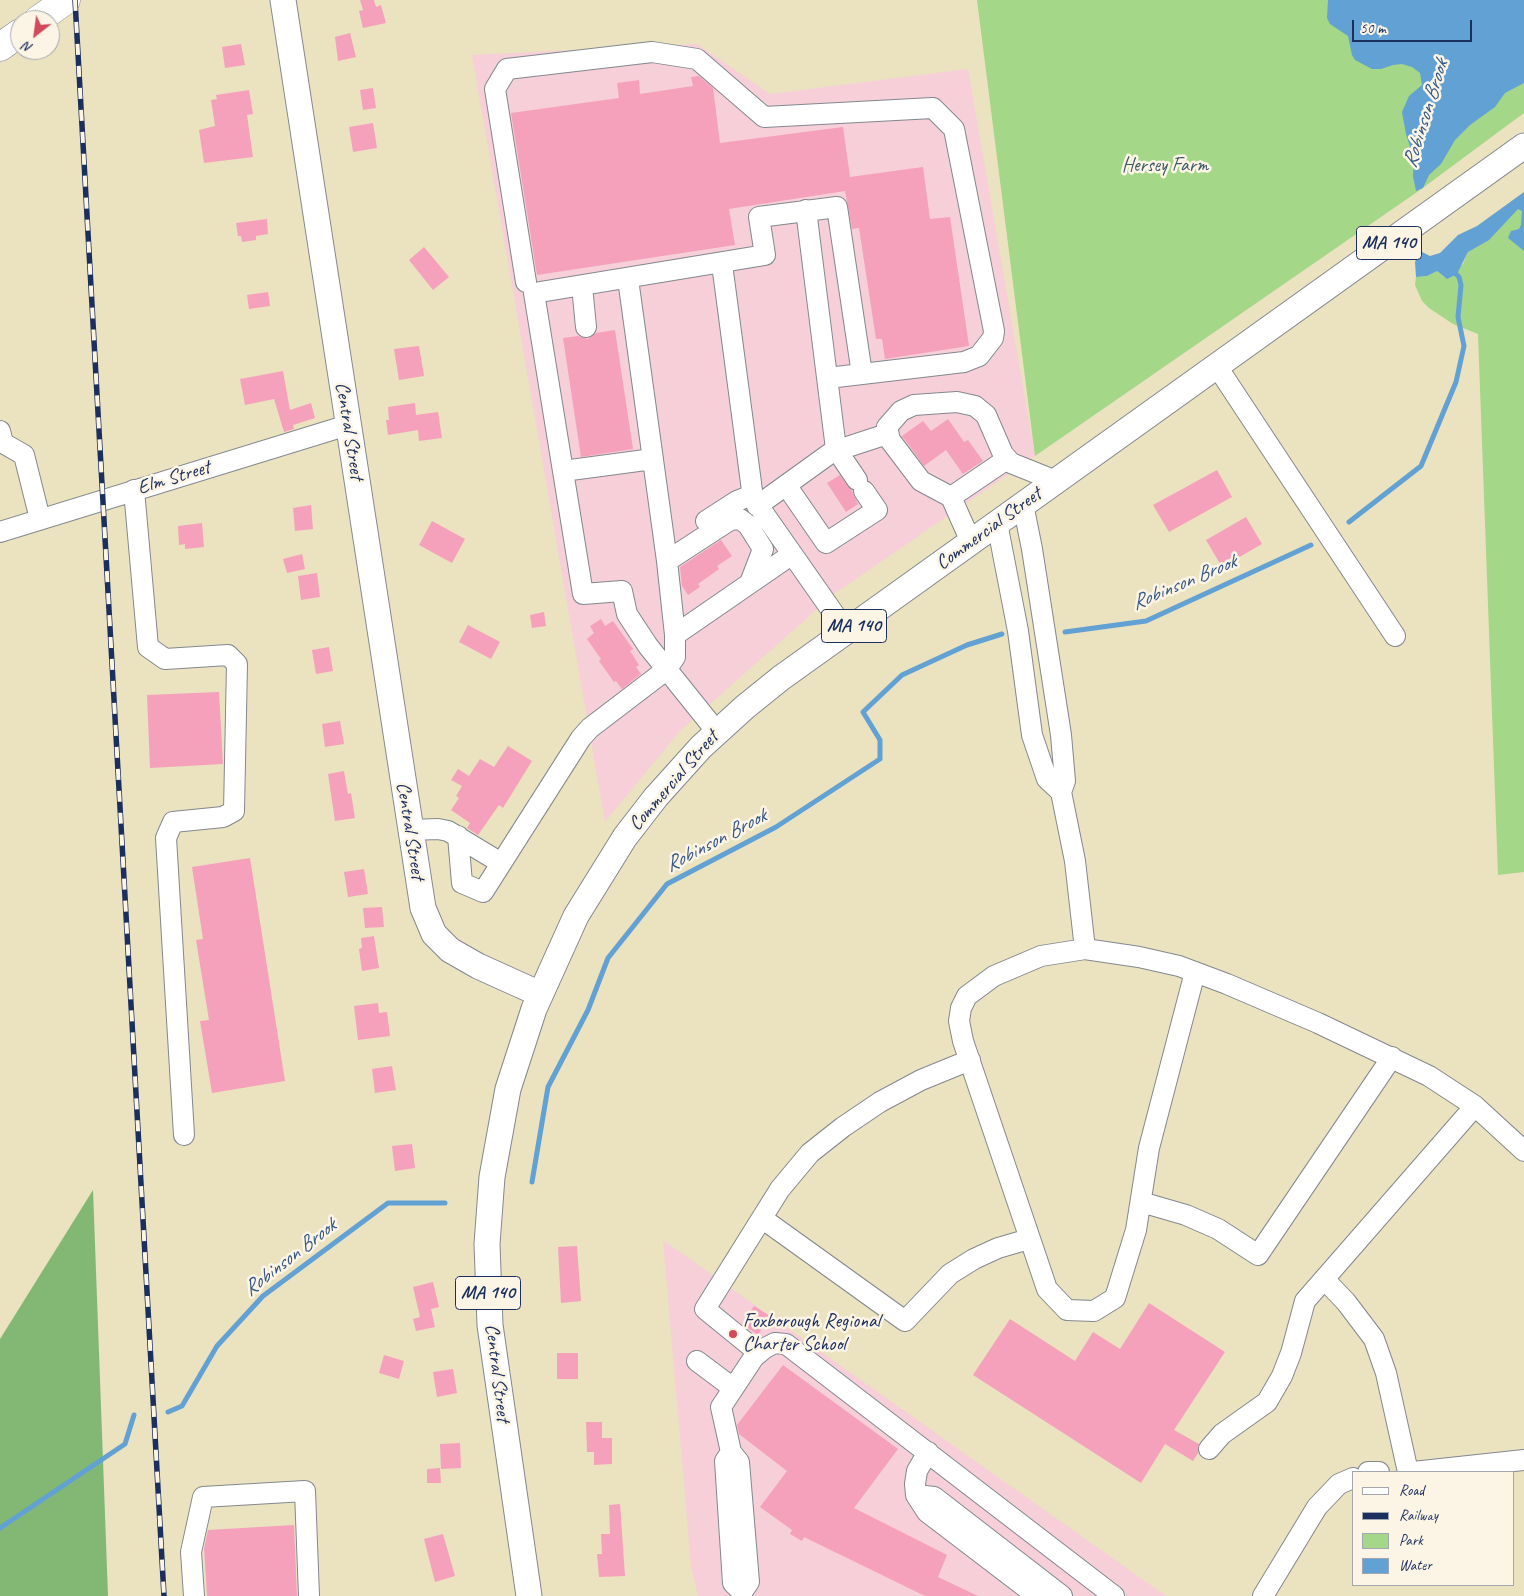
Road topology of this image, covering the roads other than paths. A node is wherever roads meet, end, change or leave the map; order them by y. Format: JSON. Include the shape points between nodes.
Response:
{"nodes":[{"id":1,"x":66,"y":0,"type":"edge"},
{"id":2,"x":283,"y":0,"type":"edge"},
{"id":3,"x":52,"y":10,"type":"edge"},
{"id":4,"x":1524,"y":146,"type":"edge"},
{"id":5,"x":806,"y":210,"type":"junction"},
{"id":6,"x":722,"y":264,"type":"junction"},
{"id":7,"x":628,"y":279,"type":"junction"},
{"id":8,"x":526,"y":282,"type":"dead end"},
{"id":9,"x":582,"y":286,"type":"junction"},
{"id":10,"x":586,"y":327,"type":"dead end"},
{"id":11,"x":1216,"y":365,"type":"junction"},
{"id":12,"x":862,"y":374,"type":"junction"},
{"id":13,"x":828,"y":378,"type":"junction"},
{"id":14,"x":348,"y":425,"type":"junction"},
{"id":15,"x":0,"y":431,"type":"edge"},
{"id":16,"x":887,"y":434,"type":"junction"},
{"id":17,"x":836,"y":449,"type":"junction"},
{"id":18,"x":653,"y":459,"type":"junction"},
{"id":19,"x":1006,"y":459,"type":"junction"},
{"id":20,"x":563,"y":471,"type":"junction"},
{"id":21,"x":1056,"y":481,"type":"junction"},
{"id":22,"x":786,"y":485,"type":"junction"},
{"id":23,"x":134,"y":490,"type":"junction"},
{"id":24,"x":951,"y":497,"type":"junction"},
{"id":25,"x":755,"y":500,"type":"junction"},
{"id":26,"x":1023,"y":504,"type":"junction"},
{"id":27,"x":40,"y":520,"type":"junction"},
{"id":28,"x":997,"y":523,"type":"junction"},
{"id":29,"x":0,"y":532,"type":"edge"},
{"id":30,"x":971,"y":542,"type":"junction"},
{"id":31,"x":666,"y":555,"type":"junction"},
{"id":32,"x":791,"y":555,"type":"junction"},
{"id":33,"x":750,"y":583,"type":"junction"},
{"id":34,"x":846,"y":631,"type":"junction"},
{"id":35,"x":675,"y":635,"type":"junction"},
{"id":36,"x":1395,"y":636,"type":"dead end"},
{"id":37,"x":666,"y":670,"type":"junction"},
{"id":38,"x":1055,"y":703,"type":"junction"},
{"id":39,"x":1028,"y":706,"type":"junction"},
{"id":40,"x":717,"y":732,"type":"junction"},
{"id":41,"x":1061,"y":792,"type":"junction"},
{"id":42,"x":410,"y":830,"type":"junction"},
{"id":43,"x":458,"y":836,"type":"junction"},
{"id":44,"x":501,"y":863,"type":"junction"},
{"id":45,"x":1085,"y":949,"type":"junction"},
{"id":46,"x":1195,"y":972,"type":"junction"},
{"id":47,"x":540,"y":994,"type":"junction"},
{"id":48,"x":1392,"y":1057,"type":"junction"},
{"id":49,"x":970,"y":1060,"type":"junction"},
{"id":50,"x":1475,"y":1106,"type":"junction"},
{"id":51,"x":184,"y":1135,"type":"dead end"},
{"id":52,"x":1524,"y":1151,"type":"edge"},
{"id":53,"x":1141,"y":1202,"type":"junction"},
{"id":54,"x":763,"y":1219,"type":"junction"},
{"id":55,"x":1029,"y":1239,"type":"junction"},
{"id":56,"x":1324,"y":1279,"type":"junction"},
{"id":57,"x":759,"y":1353,"type":"junction"},
{"id":58,"x":697,"y":1361,"type":"dead end"},
{"id":59,"x":733,"y":1388,"type":"junction"},
{"id":60,"x":1209,"y":1449,"type":"dead end"},
{"id":61,"x":928,"y":1452,"type":"junction"},
{"id":62,"x":1524,"y":1460,"type":"edge"},
{"id":63,"x":1408,"y":1471,"type":"edge"},
{"id":64,"x":1422,"y":1471,"type":"edge"},
{"id":65,"x":1352,"y":1478,"type":"edge"},
{"id":66,"x":916,"y":1495,"type":"junction"},
{"id":67,"x":742,"y":1594,"type":"edge"},
{"id":68,"x":194,"y":1596,"type":"edge"},
{"id":69,"x":309,"y":1596,"type":"edge"},
{"id":70,"x":529,"y":1596,"type":"edge"},
{"id":71,"x":1037,"y":1596,"type":"edge"},
{"id":72,"x":1062,"y":1596,"type":"edge"},
{"id":73,"x":1114,"y":1596,"type":"edge"},
{"id":74,"x":1263,"y":1596,"type":"edge"}],
"edges":[{"from":1,"to":3,"type":"highway"},
{"from":2,"to":14,"type":"main road","name":"Central Street"},
{"from":4,"to":11,"type":"main road","name":"Commercial Street","number":"MA 140"},
{"from":5,"to":6,"type":"street","via":[[759,217],[765,255]]},
{"from":5,"to":12,"type":"street","via":[[837,207]]},
{"from":5,"to":13,"type":"street"},
{"from":6,"to":7,"type":"street"},
{"from":6,"to":25,"type":"street"},
{"from":7,"to":9,"type":"street"},
{"from":7,"to":18,"type":"street"},
{"from":8,"to":12,"type":"street","via":[[495,88],[506,70],[652,52],[697,59],[764,117],[933,108],[954,129],[993,338],[979,356],[964,362]]},
{"from":9,"to":10,"type":"street"},
{"from":9,"to":20,"type":"street","via":[[534,294]]},
{"from":11,"to":21,"type":"main road","name":"Commercial Street","number":"MA 140"},
{"from":11,"to":36,"type":"street"},
{"from":12,"to":13,"type":"street"},
{"from":13,"to":17,"type":"street"},
{"from":14,"to":23,"type":"street","name":"Elm Street"},
{"from":14,"to":42,"type":"main road","name":"Central Street"},
{"from":15,"to":27,"type":"street","via":[[3,443],[24,455]]},
{"from":16,"to":17,"type":"street"},
{"from":16,"to":19,"type":"street","via":[[890,422],[907,408],[963,402],[986,415]]},
{"from":16,"to":24,"type":"street","via":[[916,477]]},
{"from":17,"to":22,"type":"street"},
{"from":17,"to":22,"type":"street","via":[[877,510],[826,543]]},
{"from":18,"to":20,"type":"street"},
{"from":18,"to":31,"type":"street"},
{"from":19,"to":21,"type":"street","via":[[1022,469]]},
{"from":19,"to":24,"type":"street"},
{"from":20,"to":37,"type":"street","via":[[583,594],[622,591],[627,614]]},
{"from":21,"to":26,"type":"main road","name":"Commercial Street","number":"MA 140"},
{"from":22,"to":25,"type":"street"},
{"from":23,"to":27,"type":"street","name":"Elm Street"},
{"from":23,"to":51,"type":"street","via":[[148,647],[165,659],[228,655],[236,664],[234,811],[223,817],[173,822],[166,838]]},
{"from":24,"to":30,"type":"street"},
{"from":25,"to":31,"type":"street","via":[[732,504]]},
{"from":25,"to":32,"type":"street"},
{"from":26,"to":28,"type":"main road","name":"Commercial Street","number":"MA 140"},
{"from":26,"to":38,"type":"street"},
{"from":27,"to":29,"type":"street","name":"Elm Street"},
{"from":28,"to":30,"type":"main road","name":"Commercial Street","number":"MA 140"},
{"from":28,"to":39,"type":"street","via":[[1018,631]]},
{"from":30,"to":34,"type":"main road","name":"Commercial Street","number":"MA 140"},
{"from":31,"to":33,"type":"street","via":[[730,520],[740,519],[763,548]]},
{"from":31,"to":35,"type":"street"},
{"from":32,"to":33,"type":"street"},
{"from":32,"to":34,"type":"street"},
{"from":33,"to":35,"type":"street"},
{"from":34,"to":40,"type":"main road","name":"Commercial Street","number":"MA 140","via":[[768,688]]},
{"from":35,"to":37,"type":"street","via":[[675,657]]},
{"from":37,"to":40,"type":"street"},
{"from":37,"to":44,"type":"street","via":[[581,738]]},
{"from":38,"to":39,"type":"street"},
{"from":38,"to":41,"type":"street","via":[[1065,780]]},
{"from":39,"to":41,"type":"street","via":[[1039,761],[1046,779]]},
{"from":40,"to":47,"type":"main road","name":"Commercial Street","number":"MA 140","via":[[675,775],[625,837],[580,909]]},
{"from":41,"to":45,"type":"street"},
{"from":42,"to":43,"type":"street","via":[[443,829]]},
{"from":42,"to":47,"type":"main road","name":"Central Street","via":[[421,899],[434,934],[456,955]]},
{"from":43,"to":44,"type":"street"},
{"from":43,"to":44,"type":"street","via":[[462,883],[483,892]]},
{"from":45,"to":46,"type":"street","via":[[1139,956]]},
{"from":45,"to":49,"type":"street","via":[[1041,956],[994,976],[972,990],[961,1008],[959,1021]]},
{"from":46,"to":48,"type":"street"},
{"from":46,"to":53,"type":"street","via":[[1149,1148]]},
{"from":47,"to":70,"type":"main road","name":"Central Street","number":"MA 140","via":[[522,1041],[501,1122],[491,1183],[487,1244],[495,1372]]},
{"from":48,"to":50,"type":"street"},
{"from":48,"to":53,"type":"street","via":[[1258,1255],[1186,1215]]},
{"from":49,"to":54,"type":"street","via":[[921,1080],[843,1127],[810,1153],[780,1189]]},
{"from":49,"to":55,"type":"street"},
{"from":50,"to":52,"type":"street"},
{"from":50,"to":56,"type":"street"},
{"from":53,"to":55,"type":"street","via":[[1115,1298],[1094,1311],[1067,1310],[1047,1289]]},
{"from":54,"to":55,"type":"street","via":[[905,1321],[958,1269],[998,1248]]},
{"from":54,"to":57,"type":"street","via":[[705,1310]]},
{"from":56,"to":60,"type":"street","via":[[1305,1301],[1282,1376],[1267,1402],[1222,1434]]},
{"from":56,"to":63,"type":"street","via":[[1374,1339],[1386,1373]]},
{"from":57,"to":59,"type":"street"},
{"from":57,"to":61,"type":"street","via":[[776,1344],[786,1344]]},
{"from":58,"to":59,"type":"street"},
{"from":59,"to":67,"type":"street","via":[[721,1407],[731,1452],[739,1462],[749,1582]]},
{"from":61,"to":66,"type":"street","via":[[917,1471]]},
{"from":61,"to":73,"type":"street"},
{"from":62,"to":64,"type":"street"},
{"from":65,"to":74,"type":"street","via":[[1339,1484],[1317,1507]]},
{"from":66,"to":71,"type":"street","via":[[927,1512]]},
{"from":66,"to":72,"type":"street","via":[[934,1497]]},
{"from":68,"to":69,"type":"street","via":[[191,1552],[203,1497],[306,1491]]}]}
